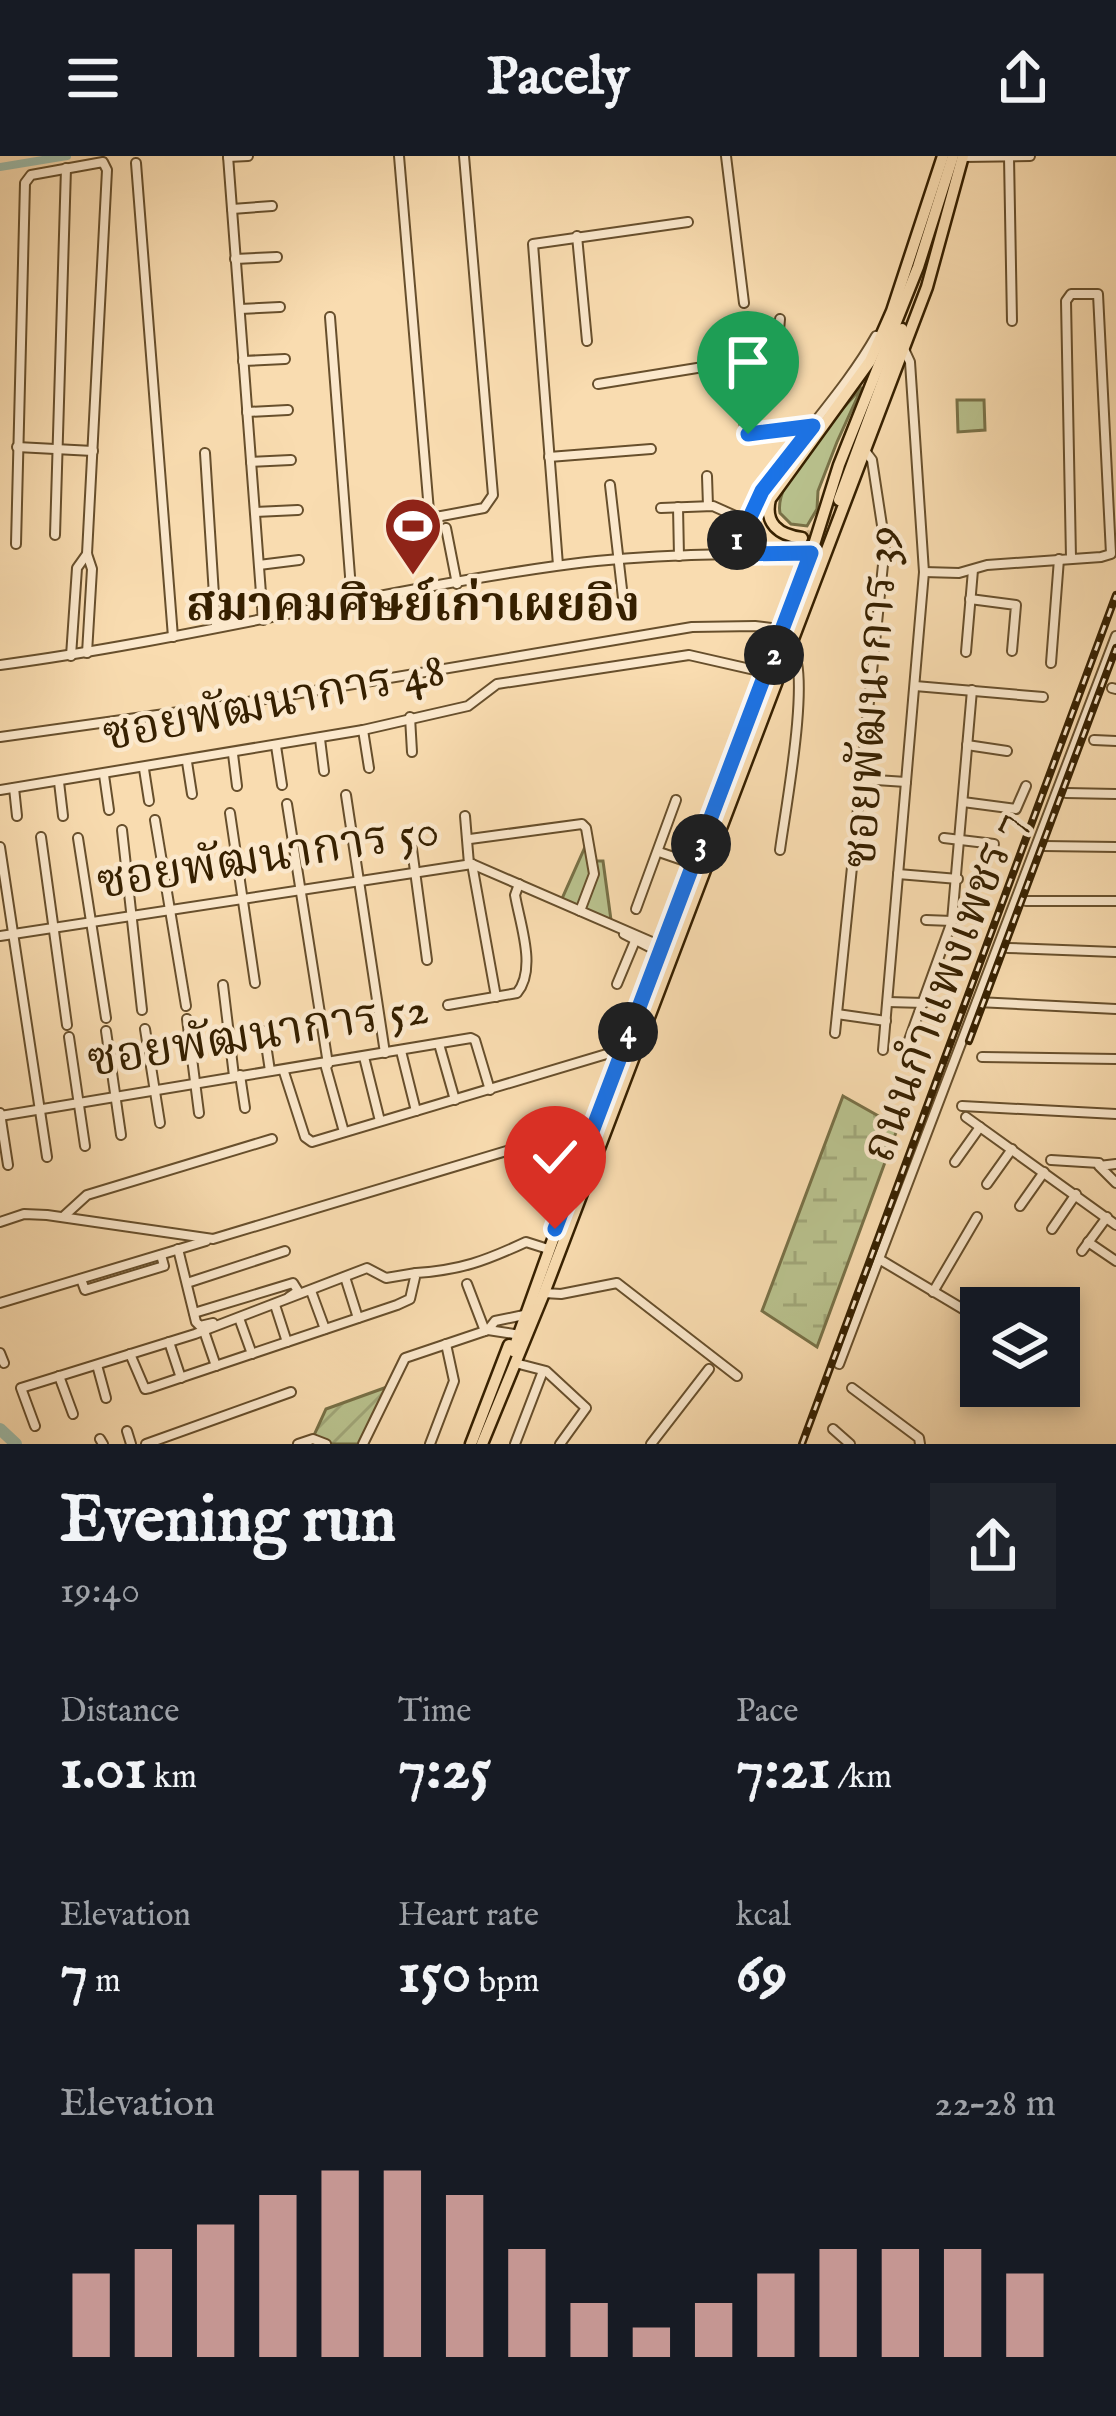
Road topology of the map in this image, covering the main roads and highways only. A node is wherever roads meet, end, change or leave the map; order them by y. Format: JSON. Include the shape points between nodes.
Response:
{"nodes":[{"id":1,"x":944,"y":156,"type":"edge"},
{"id":2,"x":953,"y":156,"type":"edge"},
{"id":3,"x":963,"y":157,"type":"edge"},
{"id":4,"x":950,"y":208,"type":"junction"},
{"id":5,"x":839,"y":500,"type":"tunnel mouth"},
{"id":6,"x":802,"y":538,"type":"dead end"},
{"id":7,"x":791,"y":632,"type":"junction"},
{"id":8,"x":528,"y":1319,"type":"junction"},
{"id":9,"x":479,"y":1444,"type":"edge"}],
"edges":[{"from":1,"to":6,"type":"main road","via":[[860,379],[770,499],[776,529]]},
{"from":2,"to":7,"type":"main road","via":[[838,465]]},
{"from":3,"to":4,"type":"main road"},
{"from":4,"to":5,"type":"main road"},
{"from":4,"to":7,"type":"main road","via":[[866,452]]},
{"from":7,"to":8,"type":"main road","via":[[621,1050]]},
{"from":7,"to":8,"type":"main road","via":[[793,648]]},
{"from":8,"to":9,"type":"main road"},
{"from":8,"to":9,"type":"main road","via":[[519,1364]]},
{"from":8,"to":9,"type":"main road","via":[[514,1334]]}]}
